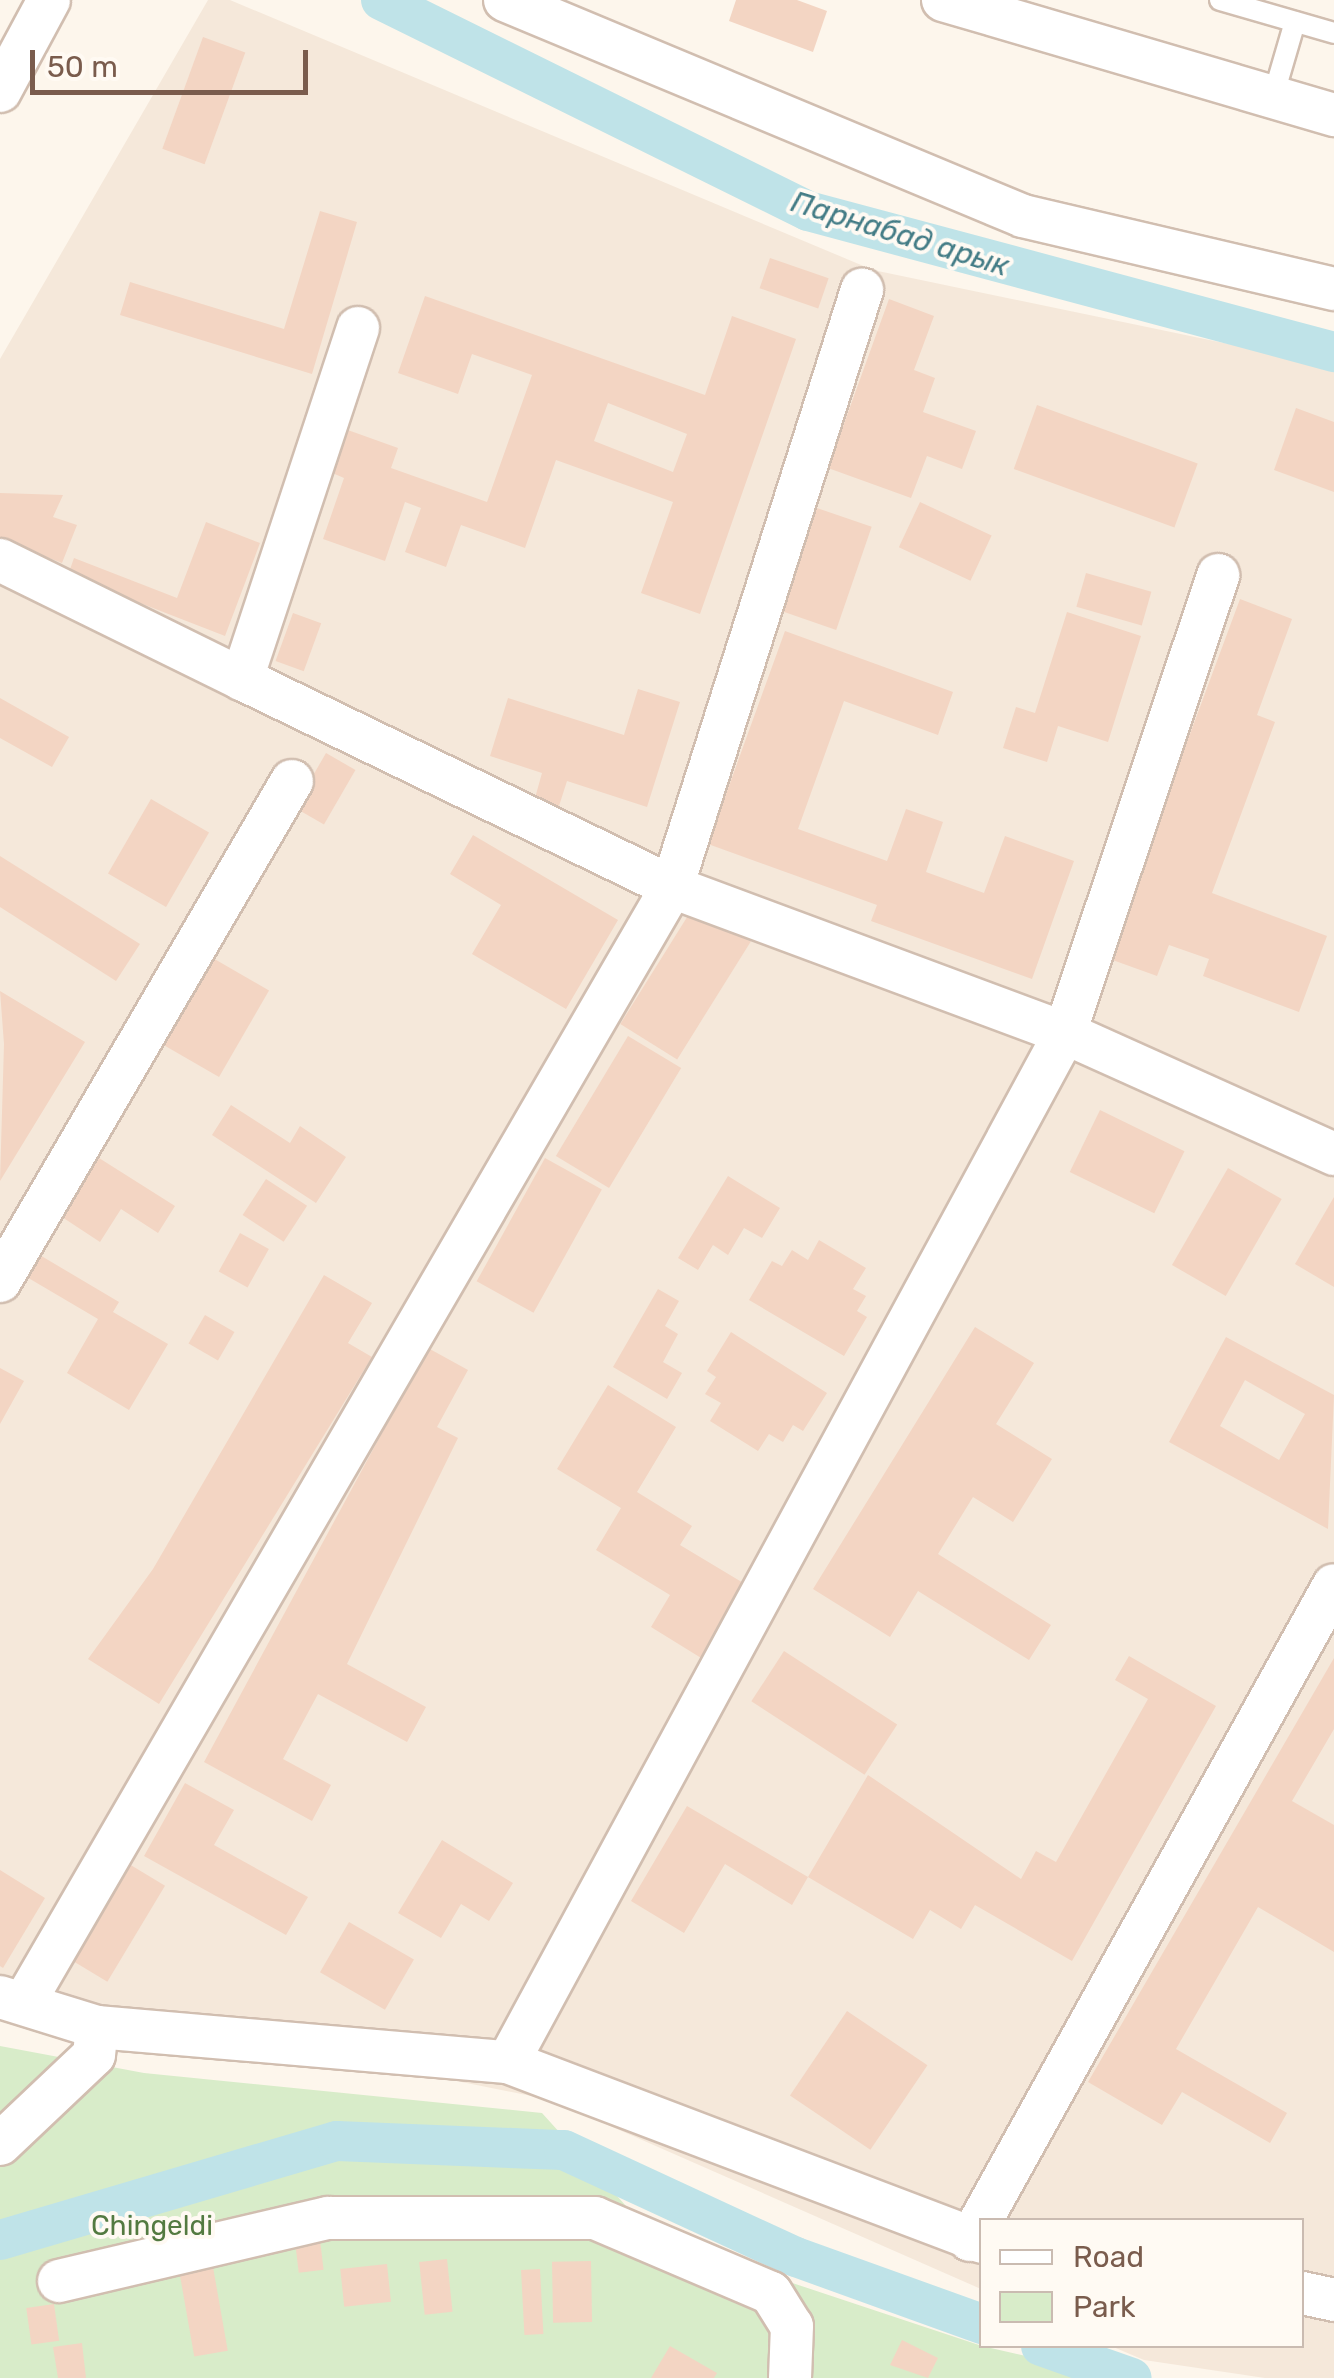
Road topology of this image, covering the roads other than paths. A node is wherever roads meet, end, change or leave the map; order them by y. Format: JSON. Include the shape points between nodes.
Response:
{"nodes":[{"id":1,"x":49,"y":0,"type":"edge"},
{"id":2,"x":505,"y":0,"type":"edge"},
{"id":3,"x":943,"y":0,"type":"edge"},
{"id":4,"x":1220,"y":0,"type":"edge"},
{"id":5,"x":996,"y":8,"type":"edge"},
{"id":6,"x":1295,"y":22,"type":"junction"},
{"id":7,"x":1334,"y":33,"type":"edge"},
{"id":8,"x":0,"y":91,"type":"edge"},
{"id":9,"x":1273,"y":97,"type":"junction"},
{"id":10,"x":1334,"y":115,"type":"edge"},
{"id":11,"x":1334,"y":289,"type":"edge"},
{"id":12,"x":862,"y":290,"type":"dead end"},
{"id":13,"x":358,"y":328,"type":"dead end"},
{"id":14,"x":0,"y":560,"type":"edge"},
{"id":15,"x":1218,"y":575,"type":"dead end"},
{"id":16,"x":242,"y":679,"type":"junction"},
{"id":17,"x":292,"y":782,"type":"dead end"},
{"id":18,"x":672,"y":887,"type":"junction"},
{"id":19,"x":1065,"y":1033,"type":"junction"},
{"id":20,"x":1334,"y":1154,"type":"edge"},
{"id":21,"x":0,"y":1281,"type":"edge"},
{"id":22,"x":1334,"y":1585,"type":"edge"},
{"id":23,"x":12,"y":2000,"type":"edge"},
{"id":24,"x":97,"y":2028,"type":"junction"},
{"id":25,"x":508,"y":2062,"type":"junction"},
{"id":26,"x":0,"y":2144,"type":"edge"},
{"id":27,"x":989,"y":2218,"type":"edge"},
{"id":28,"x":976,"y":2241,"type":"edge"},
{"id":29,"x":59,"y":2281,"type":"dead end"},
{"id":30,"x":1304,"y":2293,"type":"edge"},
{"id":31,"x":1334,"y":2300,"type":"edge"},
{"id":32,"x":790,"y":2378,"type":"edge"}],
"edges":[{"from":1,"to":8,"type":"street"},
{"from":2,"to":11,"type":"street","via":[[1023,216]]},
{"from":3,"to":5,"type":"street"},
{"from":4,"to":6,"type":"lane"},
{"from":5,"to":9,"type":"street"},
{"from":6,"to":7,"type":"lane"},
{"from":6,"to":9,"type":"lane"},
{"from":9,"to":10,"type":"street"},
{"from":12,"to":18,"type":"street"},
{"from":13,"to":16,"type":"street"},
{"from":14,"to":16,"type":"street"},
{"from":15,"to":19,"type":"street"},
{"from":16,"to":18,"type":"street"},
{"from":17,"to":21,"type":"street"},
{"from":18,"to":19,"type":"street"},
{"from":18,"to":23,"type":"street"},
{"from":19,"to":20,"type":"street"},
{"from":19,"to":25,"type":"street"},
{"from":22,"to":27,"type":"street"},
{"from":23,"to":24,"type":"street"},
{"from":24,"to":25,"type":"street"},
{"from":24,"to":26,"type":"street","via":[[94,2054]]},
{"from":25,"to":28,"type":"street"},
{"from":29,"to":32,"type":"street","via":[[328,2218],[595,2218],[771,2294],[792,2326]]},
{"from":30,"to":31,"type":"street"}]}
